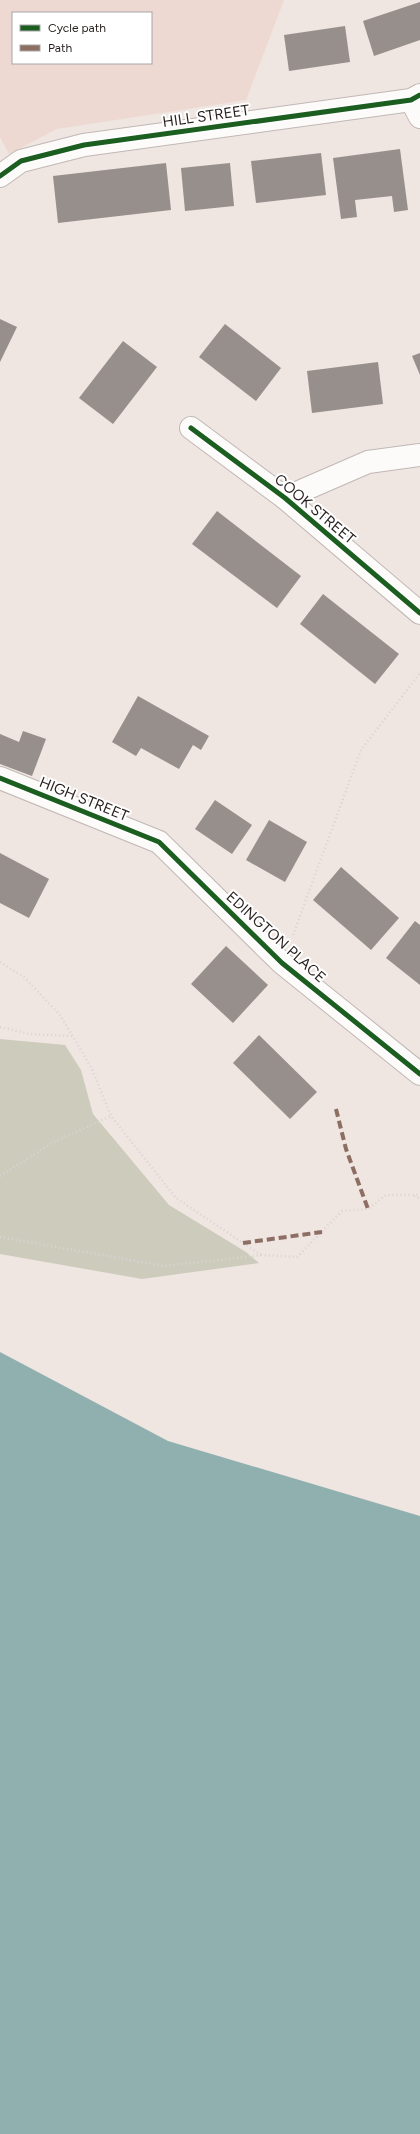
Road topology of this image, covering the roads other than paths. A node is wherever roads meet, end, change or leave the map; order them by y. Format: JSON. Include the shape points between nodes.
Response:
{"nodes":[{"id":1,"x":417,"y":104,"type":"edge"},
{"id":2,"x":0,"y":176,"type":"edge"},
{"id":3,"x":191,"y":428,"type":"dead end"},
{"id":4,"x":420,"y":455,"type":"edge"},
{"id":5,"x":284,"y":498,"type":"junction"},
{"id":6,"x":420,"y":613,"type":"edge"},
{"id":7,"x":0,"y":778,"type":"edge"},
{"id":8,"x":159,"y":842,"type":"joint"},
{"id":9,"x":420,"y":1074,"type":"edge"}],
"edges":[{"from":1,"to":2,"type":"street","name":"HILL STREET","via":[[84,145],[21,161]]},
{"from":3,"to":5,"type":"street","name":"COOK STREET"},
{"from":4,"to":5,"type":"street","name":"COOK STREET","via":[[368,462]]},
{"from":5,"to":6,"type":"street","name":"COOK STREET"},
{"from":7,"to":8,"type":"street","name":"HIGH STREET"},
{"from":8,"to":9,"type":"street","name":"EDINGTON PLACE","via":[[282,963]]}]}
